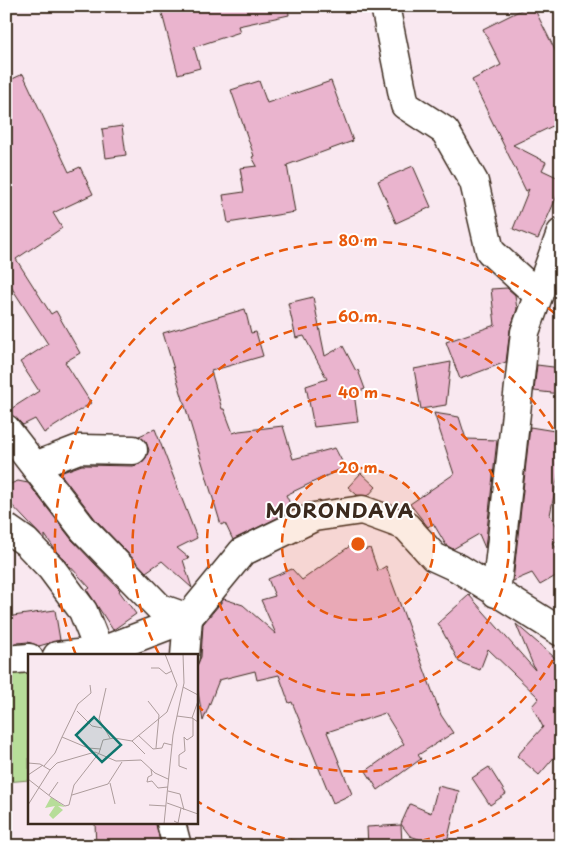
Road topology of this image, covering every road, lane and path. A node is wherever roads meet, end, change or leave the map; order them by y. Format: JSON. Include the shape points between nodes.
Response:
{"nodes":[{"id":1,"x":385,"y":6,"type":"edge"},
{"id":2,"x":561,"y":233,"type":"edge"},
{"id":3,"x":538,"y":295,"type":"junction"},
{"id":4,"x":6,"y":429,"type":"edge"},
{"id":5,"x":133,"y":450,"type":"dead end"},
{"id":6,"x":35,"y":466,"type":"junction"},
{"id":7,"x":6,"y":528,"type":"edge"},
{"id":8,"x":496,"y":593,"type":"junction"},
{"id":9,"x":188,"y":618,"type":"junction"},
{"id":10,"x":561,"y":632,"type":"edge"},
{"id":11,"x":100,"y":654,"type":"edge"},
{"id":12,"x":184,"y":654,"type":"edge"},
{"id":13,"x":28,"y":658,"type":"edge"},
{"id":14,"x":6,"y":660,"type":"edge"},
{"id":15,"x":170,"y":824,"type":"edge"},
{"id":16,"x":177,"y":846,"type":"edge"}],
"edges":[{"from":1,"to":3,"type":"street","via":[[405,105],[445,131],[474,182],[490,251]]},
{"from":2,"to":3,"type":"street"},
{"from":3,"to":8,"type":"street","via":[[525,332]]},
{"from":4,"to":6,"type":"street"},
{"from":5,"to":6,"type":"street","via":[[79,449]]},
{"from":6,"to":9,"type":"street","via":[[84,530],[160,608]]},
{"from":7,"to":11,"type":"street","via":[[26,542],[51,568],[82,611]]},
{"from":8,"to":9,"type":"street","via":[[458,568],[434,557],[406,526],[362,510],[314,517],[242,552]]},
{"from":8,"to":10,"type":"street"},
{"from":9,"to":11,"type":"street"},
{"from":9,"to":12,"type":"street"},
{"from":13,"to":14,"type":"street"},
{"from":15,"to":16,"type":"street"}]}
